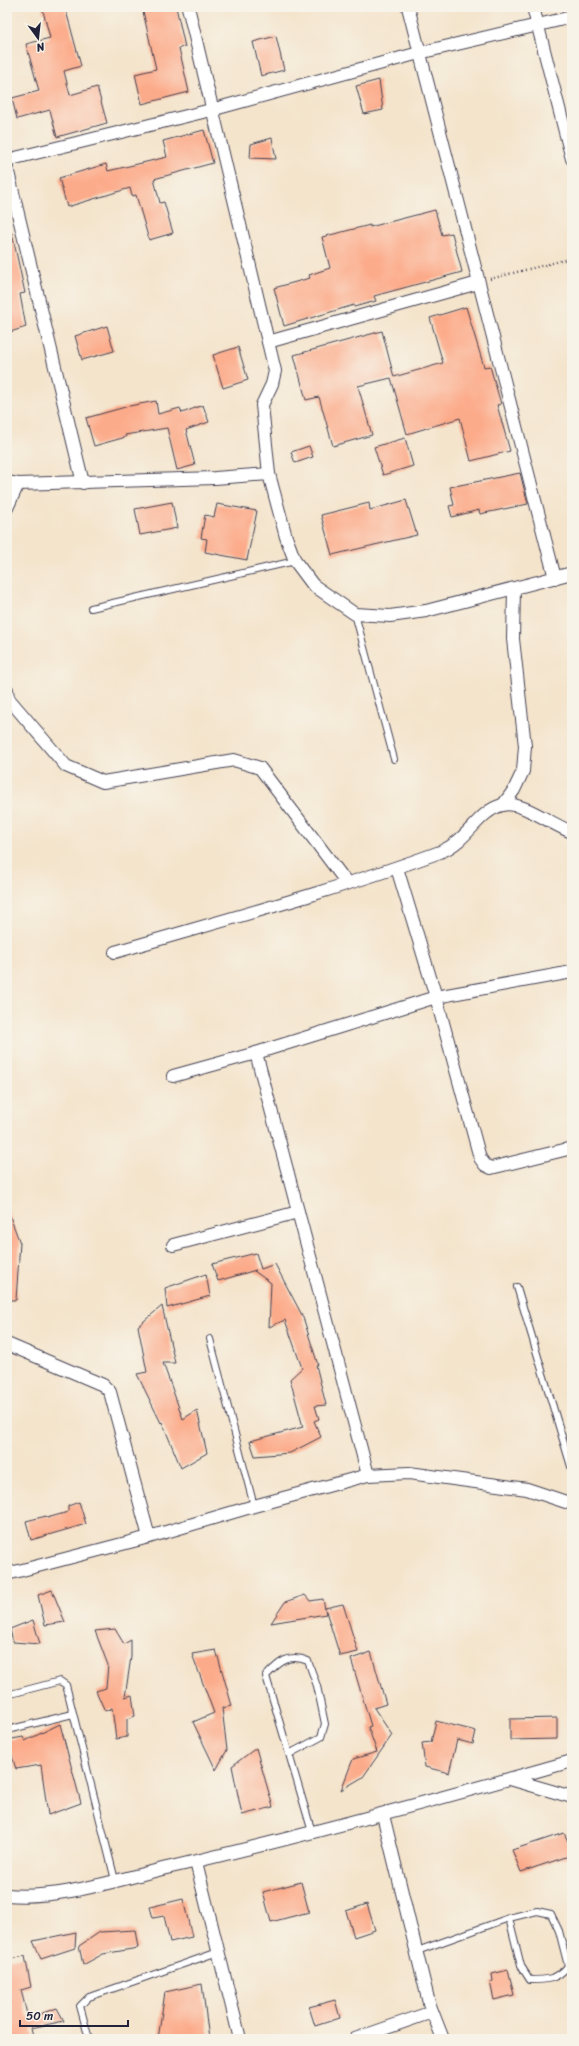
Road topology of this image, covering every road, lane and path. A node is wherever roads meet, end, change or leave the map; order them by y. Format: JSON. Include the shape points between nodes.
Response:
{"nodes":[{"id":1,"x":188,"y":7,"type":"edge"},
{"id":2,"x":408,"y":7,"type":"edge"},
{"id":3,"x":533,"y":7,"type":"edge"},
{"id":4,"x":572,"y":17,"type":"edge"},
{"id":5,"x":537,"y":25,"type":"junction"},
{"id":6,"x":419,"y":53,"type":"junction"},
{"id":7,"x":211,"y":110,"type":"junction"},
{"id":8,"x":572,"y":158,"type":"edge"},
{"id":9,"x":7,"y":160,"type":"edge"},
{"id":10,"x":7,"y":168,"type":"edge"},
{"id":11,"x":572,"y":258,"type":"edge"},
{"id":12,"x":478,"y":282,"type":"junction"},
{"id":13,"x":268,"y":342,"type":"junction"},
{"id":14,"x":269,"y":474,"type":"junction"},
{"id":15,"x":13,"y":483,"type":"edge"},
{"id":16,"x":83,"y":483,"type":"junction"},
{"id":17,"x":7,"y":508,"type":"edge"},
{"id":18,"x":295,"y":560,"type":"junction"},
{"id":19,"x":572,"y":574,"type":"edge"},
{"id":20,"x":555,"y":578,"type":"junction"},
{"id":21,"x":514,"y":589,"type":"junction"},
{"id":22,"x":91,"y":608,"type":"dead end"},
{"id":23,"x":354,"y":614,"type":"junction"},
{"id":24,"x":7,"y":690,"type":"edge"},
{"id":25,"x":394,"y":758,"type":"dead end"},
{"id":26,"x":503,"y":805,"type":"junction"},
{"id":27,"x":572,"y":832,"type":"edge"},
{"id":28,"x":397,"y":868,"type":"junction"},
{"id":29,"x":347,"y":883,"type":"junction"},
{"id":30,"x":115,"y":952,"type":"dead end"},
{"id":31,"x":572,"y":972,"type":"edge"},
{"id":32,"x":436,"y":997,"type":"junction"},
{"id":33,"x":256,"y":1053,"type":"junction"},
{"id":34,"x":173,"y":1076,"type":"dead end"},
{"id":35,"x":572,"y":1148,"type":"edge"},
{"id":36,"x":298,"y":1212,"type":"junction"},
{"id":37,"x":173,"y":1244,"type":"dead end"},
{"id":38,"x":517,"y":1287,"type":"dead end"},
{"id":39,"x":210,"y":1339,"type":"dead end"},
{"id":40,"x":7,"y":1344,"type":"edge"},
{"id":41,"x":572,"y":1470,"type":"edge"},
{"id":42,"x":368,"y":1475,"type":"junction"},
{"id":43,"x":572,"y":1504,"type":"edge"},
{"id":44,"x":254,"y":1506,"type":"junction"},
{"id":45,"x":149,"y":1537,"type":"junction"},
{"id":46,"x":7,"y":1574,"type":"edge"},
{"id":47,"x":7,"y":1695,"type":"edge"},
{"id":48,"x":73,"y":1714,"type":"junction"},
{"id":49,"x":7,"y":1730,"type":"edge"},
{"id":50,"x":289,"y":1754,"type":"junction"},
{"id":51,"x":572,"y":1762,"type":"edge"},
{"id":52,"x":510,"y":1779,"type":"junction"},
{"id":53,"x":572,"y":1797,"type":"edge"},
{"id":54,"x":383,"y":1815,"type":"junction"},
{"id":55,"x":312,"y":1832,"type":"junction"},
{"id":56,"x":196,"y":1862,"type":"junction"},
{"id":57,"x":115,"y":1880,"type":"junction"},
{"id":58,"x":7,"y":1895,"type":"edge"},
{"id":59,"x":509,"y":1918,"type":"junction"},
{"id":60,"x":417,"y":1951,"type":"junction"},
{"id":61,"x":218,"y":1952,"type":"junction"},
{"id":62,"x":432,"y":2012,"type":"junction"},
{"id":63,"x":89,"y":2039,"type":"edge"},
{"id":64,"x":240,"y":2039,"type":"edge"},
{"id":65,"x":358,"y":2039,"type":"edge"},
{"id":66,"x":443,"y":2039,"type":"edge"}],
"edges":[{"from":1,"to":7,"type":"street"},
{"from":2,"to":6,"type":"street"},
{"from":3,"to":5,"type":"street"},
{"from":4,"to":5,"type":"street"},
{"from":5,"to":6,"type":"street"},
{"from":5,"to":8,"type":"street"},
{"from":6,"to":7,"type":"street"},
{"from":6,"to":12,"type":"street"},
{"from":7,"to":9,"type":"street"},
{"from":7,"to":13,"type":"street"},
{"from":10,"to":16,"type":"street"},
{"from":11,"to":12,"type":"path"},
{"from":12,"to":13,"type":"street"},
{"from":12,"to":20,"type":"street"},
{"from":13,"to":14,"type":"street","via":[[275,371],[262,405]]},
{"from":14,"to":16,"type":"street"},
{"from":14,"to":18,"type":"street"},
{"from":15,"to":16,"type":"street"},
{"from":15,"to":17,"type":"street"},
{"from":18,"to":22,"type":"lane"},
{"from":18,"to":23,"type":"street","via":[[313,586]]},
{"from":19,"to":20,"type":"street"},
{"from":20,"to":21,"type":"street"},
{"from":21,"to":23,"type":"street","via":[[426,611],[390,616]]},
{"from":21,"to":26,"type":"street","via":[[513,639],[525,746],[523,771]]},
{"from":23,"to":25,"type":"lane"},
{"from":24,"to":29,"type":"street","via":[[8,698],[66,766],[103,782],[234,760],[260,768]]},
{"from":26,"to":27,"type":"street","via":[[534,812],[562,829]]},
{"from":26,"to":28,"type":"street","via":[[486,812],[459,842]]},
{"from":28,"to":29,"type":"street"},
{"from":28,"to":32,"type":"street"},
{"from":29,"to":30,"type":"street"},
{"from":31,"to":32,"type":"street"},
{"from":32,"to":33,"type":"street"},
{"from":32,"to":35,"type":"street","via":[[480,1158],[485,1166],[491,1168]]},
{"from":33,"to":34,"type":"street"},
{"from":33,"to":36,"type":"street"},
{"from":36,"to":37,"type":"street"},
{"from":36,"to":42,"type":"street"},
{"from":38,"to":41,"type":"lane"},
{"from":39,"to":44,"type":"lane"},
{"from":40,"to":45,"type":"street","via":[[103,1385],[110,1392]]},
{"from":42,"to":43,"type":"street","via":[[409,1474],[527,1489]]},
{"from":42,"to":44,"type":"street"},
{"from":44,"to":45,"type":"street"},
{"from":45,"to":46,"type":"street"},
{"from":47,"to":48,"type":"lane","via":[[60,1681],[66,1685]]},
{"from":48,"to":49,"type":"lane"},
{"from":48,"to":57,"type":"lane"},
{"from":50,"to":50,"type":"lane","via":[[321,1737],[325,1724],[317,1686],[308,1661],[298,1657],[279,1662],[266,1676]]},
{"from":50,"to":55,"type":"lane"},
{"from":51,"to":52,"type":"street"},
{"from":52,"to":53,"type":"street"},
{"from":52,"to":54,"type":"street"},
{"from":54,"to":55,"type":"street"},
{"from":54,"to":60,"type":"street"},
{"from":55,"to":56,"type":"street"},
{"from":56,"to":57,"type":"street"},
{"from":56,"to":61,"type":"street"},
{"from":57,"to":58,"type":"street","via":[[55,1894]]},
{"from":59,"to":59,"type":"lane","via":[[537,1911],[551,1914],[559,1931],[568,1966],[561,1976],[547,1980],[530,1980],[521,1966]]},
{"from":59,"to":60,"type":"lane"},
{"from":60,"to":62,"type":"street"},
{"from":61,"to":63,"type":"lane","via":[[89,1997],[80,2006]]},
{"from":61,"to":64,"type":"street"},
{"from":62,"to":65,"type":"street"},
{"from":62,"to":66,"type":"street"}]}
